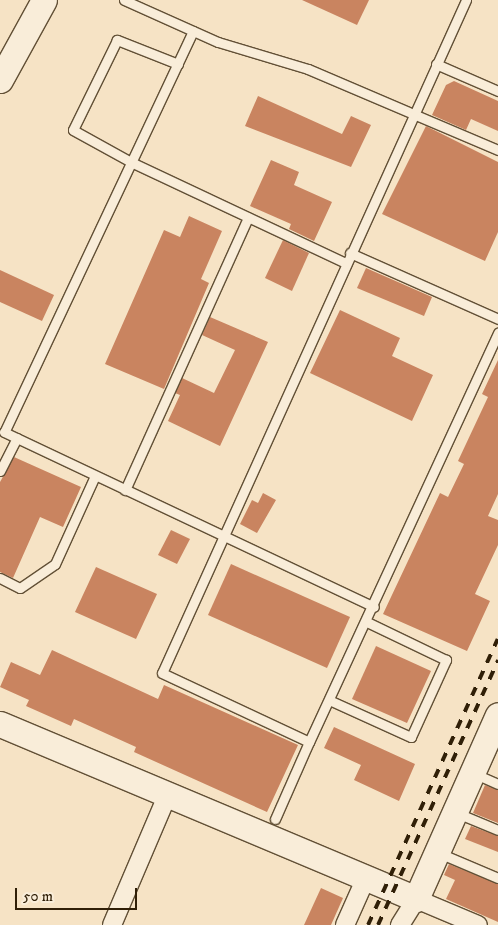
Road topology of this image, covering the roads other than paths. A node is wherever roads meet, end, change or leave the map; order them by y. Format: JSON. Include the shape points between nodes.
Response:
{"nodes":[{"id":1,"x":44,"y":0,"type":"edge"},
{"id":2,"x":124,"y":0,"type":"edge"},
{"id":3,"x":466,"y":0,"type":"edge"},
{"id":4,"x":140,"y":4,"type":"edge"},
{"id":5,"x":193,"y":31,"type":"junction"},
{"id":6,"x":178,"y":64,"type":"junction"},
{"id":7,"x":436,"y":64,"type":"junction"},
{"id":8,"x":0,"y":80,"type":"edge"},
{"id":9,"x":498,"y":91,"type":"edge"},
{"id":10,"x":413,"y":113,"type":"junction"},
{"id":11,"x":498,"y":150,"type":"edge"},
{"id":12,"x":131,"y":162,"type":"junction"},
{"id":13,"x":248,"y":217,"type":"junction"},
{"id":14,"x":350,"y":253,"type":"junction"},
{"id":15,"x":346,"y":263,"type":"junction"},
{"id":16,"x":498,"y":319,"type":"edge"},
{"id":17,"x":498,"y":332,"type":"edge"},
{"id":18,"x":2,"y":431,"type":"edge"},
{"id":19,"x":17,"y":438,"type":"junction"},
{"id":20,"x":0,"y":471,"type":"edge"},
{"id":21,"x":95,"y":476,"type":"junction"},
{"id":22,"x":125,"y":490,"type":"junction"},
{"id":23,"x":223,"y":537,"type":"junction"},
{"id":24,"x":0,"y":578,"type":"edge"},
{"id":25,"x":374,"y":607,"type":"junction"},
{"id":26,"x":367,"y":622,"type":"junction"},
{"id":27,"x":329,"y":700,"type":"junction"},
{"id":28,"x":0,"y":724,"type":"edge"},
{"id":29,"x":495,"y":728,"type":"edge"},
{"id":30,"x":309,"y":742,"type":"junction"},
{"id":31,"x":472,"y":773,"type":"junction"},
{"id":32,"x":498,"y":784,"type":"edge"},
{"id":33,"x":167,"y":796,"type":"junction"},
{"id":34,"x":455,"y":812,"type":"junction"},
{"id":35,"x":275,"y":819,"type":"dead end"},
{"id":36,"x":498,"y":830,"type":"edge"},
{"id":37,"x":437,"y":852,"type":"junction"},
{"id":38,"x":498,"y":878,"type":"edge"},
{"id":39,"x":365,"y":880,"type":"junction"},
{"id":40,"x":416,"y":898,"type":"junction"},
{"id":41,"x":112,"y":925,"type":"edge"},
{"id":42,"x":345,"y":925,"type":"edge"},
{"id":43,"x":400,"y":925,"type":"edge"},
{"id":44,"x":478,"y":925,"type":"edge"}],
"edges":[{"from":1,"to":8,"type":"street"},
{"from":2,"to":4,"type":"lane"},
{"from":3,"to":7,"type":"lane"},
{"from":4,"to":5,"type":"lane"},
{"from":5,"to":6,"type":"lane"},
{"from":5,"to":10,"type":"lane","via":[[308,69]]},
{"from":6,"to":12,"type":"lane"},
{"from":6,"to":12,"type":"lane","via":[[117,40],[73,130]]},
{"from":7,"to":9,"type":"lane"},
{"from":7,"to":10,"type":"lane"},
{"from":10,"to":11,"type":"lane"},
{"from":10,"to":14,"type":"lane"},
{"from":12,"to":13,"type":"lane"},
{"from":12,"to":18,"type":"lane"},
{"from":13,"to":15,"type":"lane"},
{"from":13,"to":22,"type":"lane"},
{"from":14,"to":15,"type":"lane"},
{"from":14,"to":16,"type":"lane"},
{"from":15,"to":23,"type":"lane"},
{"from":17,"to":25,"type":"lane"},
{"from":18,"to":19,"type":"lane"},
{"from":19,"to":20,"type":"lane"},
{"from":19,"to":21,"type":"lane"},
{"from":21,"to":22,"type":"lane"},
{"from":21,"to":24,"type":"lane","via":[[55,564],[20,588]]},
{"from":22,"to":23,"type":"lane"},
{"from":23,"to":25,"type":"lane"},
{"from":23,"to":30,"type":"lane","via":[[162,673]]},
{"from":25,"to":26,"type":"lane"},
{"from":26,"to":27,"type":"lane"},
{"from":26,"to":27,"type":"lane","via":[[446,660],[411,737]]},
{"from":27,"to":30,"type":"lane"},
{"from":28,"to":33,"type":"street"},
{"from":29,"to":31,"type":"street"},
{"from":30,"to":35,"type":"lane"},
{"from":31,"to":32,"type":"lane"},
{"from":31,"to":34,"type":"street"},
{"from":33,"to":39,"type":"street"},
{"from":33,"to":41,"type":"street"},
{"from":34,"to":36,"type":"lane"},
{"from":34,"to":37,"type":"street"},
{"from":37,"to":38,"type":"lane"},
{"from":37,"to":40,"type":"street"},
{"from":39,"to":40,"type":"street"},
{"from":39,"to":42,"type":"street"},
{"from":40,"to":43,"type":"street"},
{"from":40,"to":44,"type":"street"}]}
